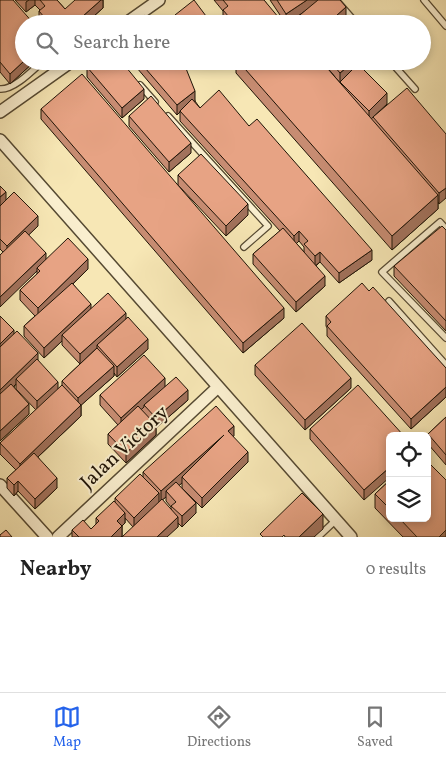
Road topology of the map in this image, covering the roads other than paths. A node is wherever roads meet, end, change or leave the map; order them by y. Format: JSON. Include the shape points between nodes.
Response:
{"nodes":[{"id":1,"x":159,"y":0,"type":"edge"},
{"id":2,"x":336,"y":0,"type":"edge"},
{"id":3,"x":424,"y":0,"type":"edge"},
{"id":4,"x":138,"y":15,"type":"edge"},
{"id":5,"x":349,"y":15,"type":"edge"},
{"id":6,"x":446,"y":26,"type":"edge"},
{"id":7,"x":32,"y":70,"type":"edge"},
{"id":8,"x":56,"y":70,"type":"edge"},
{"id":9,"x":398,"y":70,"type":"edge"},
{"id":10,"x":138,"y":83,"type":"edge"},
{"id":11,"x":0,"y":89,"type":"edge"},
{"id":12,"x":415,"y":89,"type":"dead end"},
{"id":13,"x":157,"y":104,"type":"edge"},
{"id":14,"x":0,"y":112,"type":"edge"},
{"id":15,"x":164,"y":112,"type":"edge"},
{"id":16,"x":0,"y":140,"type":"edge"},
{"id":17,"x":446,"y":228,"type":"edge"},
{"id":18,"x":244,"y":247,"type":"dead end"},
{"id":19,"x":389,"y":301,"type":"dead end"},
{"id":20,"x":446,"y":338,"type":"edge"},
{"id":21,"x":446,"y":365,"type":"edge"},
{"id":22,"x":218,"y":387,"type":"junction"},
{"id":23,"x":0,"y":485,"type":"edge"},
{"id":24,"x":336,"y":520,"type":"junction"},
{"id":25,"x":48,"y":537,"type":"edge"},
{"id":26,"x":58,"y":537,"type":"edge"},
{"id":27,"x":318,"y":537,"type":"edge"},
{"id":28,"x":351,"y":537,"type":"edge"}],
"edges":[{"from":1,"to":4,"type":"street"},
{"from":2,"to":5,"type":"lane"},
{"from":3,"to":6,"type":"lane"},
{"from":7,"to":11,"type":"lane","via":[[12,86]]},
{"from":8,"to":14,"type":"street"},
{"from":9,"to":12,"type":"lane"},
{"from":10,"to":13,"type":"lane"},
{"from":15,"to":18,"type":"lane","via":[[268,226]]},
{"from":16,"to":22,"type":"street"},
{"from":17,"to":20,"type":"lane","via":[[440,222],[382,272]]},
{"from":19,"to":21,"type":"lane"},
{"from":22,"to":24,"type":"street"},
{"from":22,"to":26,"type":"street","name":"Jalan Victory"},
{"from":23,"to":25,"type":"street"},
{"from":24,"to":27,"type":"lane"},
{"from":24,"to":28,"type":"street"}]}
